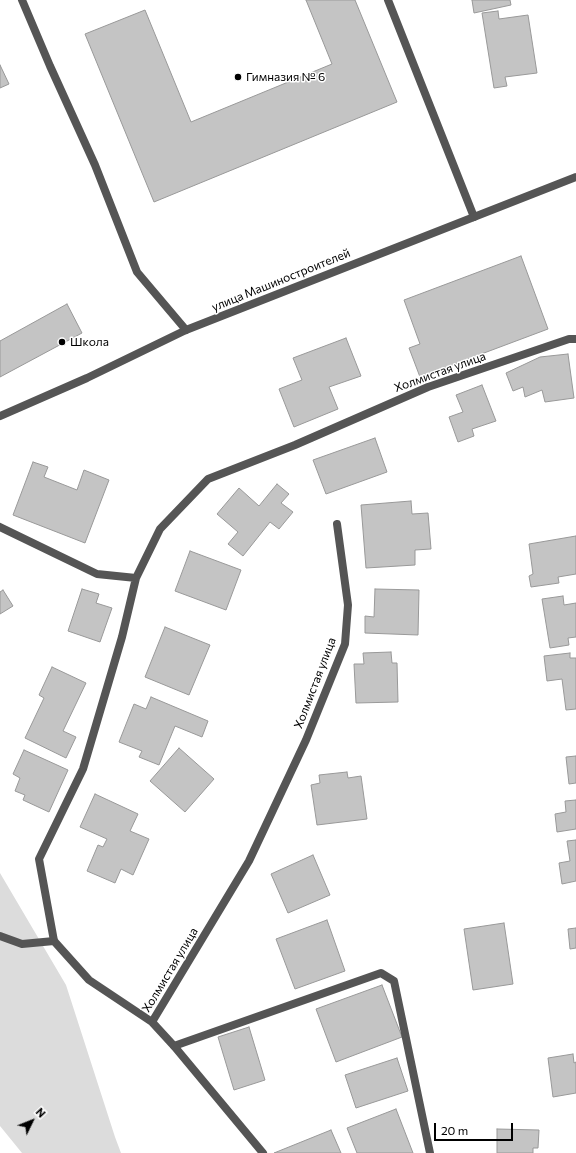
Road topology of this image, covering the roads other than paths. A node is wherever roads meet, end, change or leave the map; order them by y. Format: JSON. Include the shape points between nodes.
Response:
{"nodes":[{"id":1,"x":22,"y":0,"type":"edge"},
{"id":2,"x":388,"y":0,"type":"edge"},
{"id":3,"x":576,"y":177,"type":"edge"},
{"id":4,"x":474,"y":217,"type":"junction"},
{"id":5,"x":186,"y":330,"type":"junction"},
{"id":6,"x":576,"y":339,"type":"edge"},
{"id":7,"x":0,"y":416,"type":"edge"},
{"id":8,"x":337,"y":524,"type":"dead end"},
{"id":9,"x":0,"y":527,"type":"edge"},
{"id":10,"x":136,"y":578,"type":"junction"},
{"id":11,"x":0,"y":936,"type":"edge"},
{"id":12,"x":54,"y":941,"type":"junction"},
{"id":13,"x":152,"y":1022,"type":"junction"},
{"id":14,"x":174,"y":1046,"type":"junction"},
{"id":15,"x":263,"y":1153,"type":"edge"},
{"id":16,"x":430,"y":1153,"type":"edge"}],
"edges":[{"from":1,"to":5,"type":"street","via":[[95,165],[137,272]]},
{"from":2,"to":4,"type":"street"},
{"from":3,"to":4,"type":"street","name":"улица Машиностроителей"},
{"from":4,"to":5,"type":"street","name":"улица Машиностроителей"},
{"from":5,"to":7,"type":"street","name":"улица Машиностроителей","via":[[87,378]]},
{"from":6,"to":10,"type":"street","name":"Холмистая улица","via":[[569,339],[428,387],[295,446],[208,479],[160,529]]},
{"from":8,"to":13,"type":"street","name":"Холмистая улица","via":[[348,605],[345,644],[306,740],[249,861]]},
{"from":9,"to":10,"type":"street","via":[[97,574]]},
{"from":10,"to":12,"type":"street","name":"Холмистая улица","via":[[122,637],[83,769],[39,859]]},
{"from":11,"to":12,"type":"street","via":[[22,944]]},
{"from":12,"to":13,"type":"street","name":"Холмистая улица","via":[[89,980]]},
{"from":13,"to":14,"type":"street"},
{"from":14,"to":15,"type":"street"},
{"from":14,"to":16,"type":"street","via":[[381,973],[394,981]]}]}
